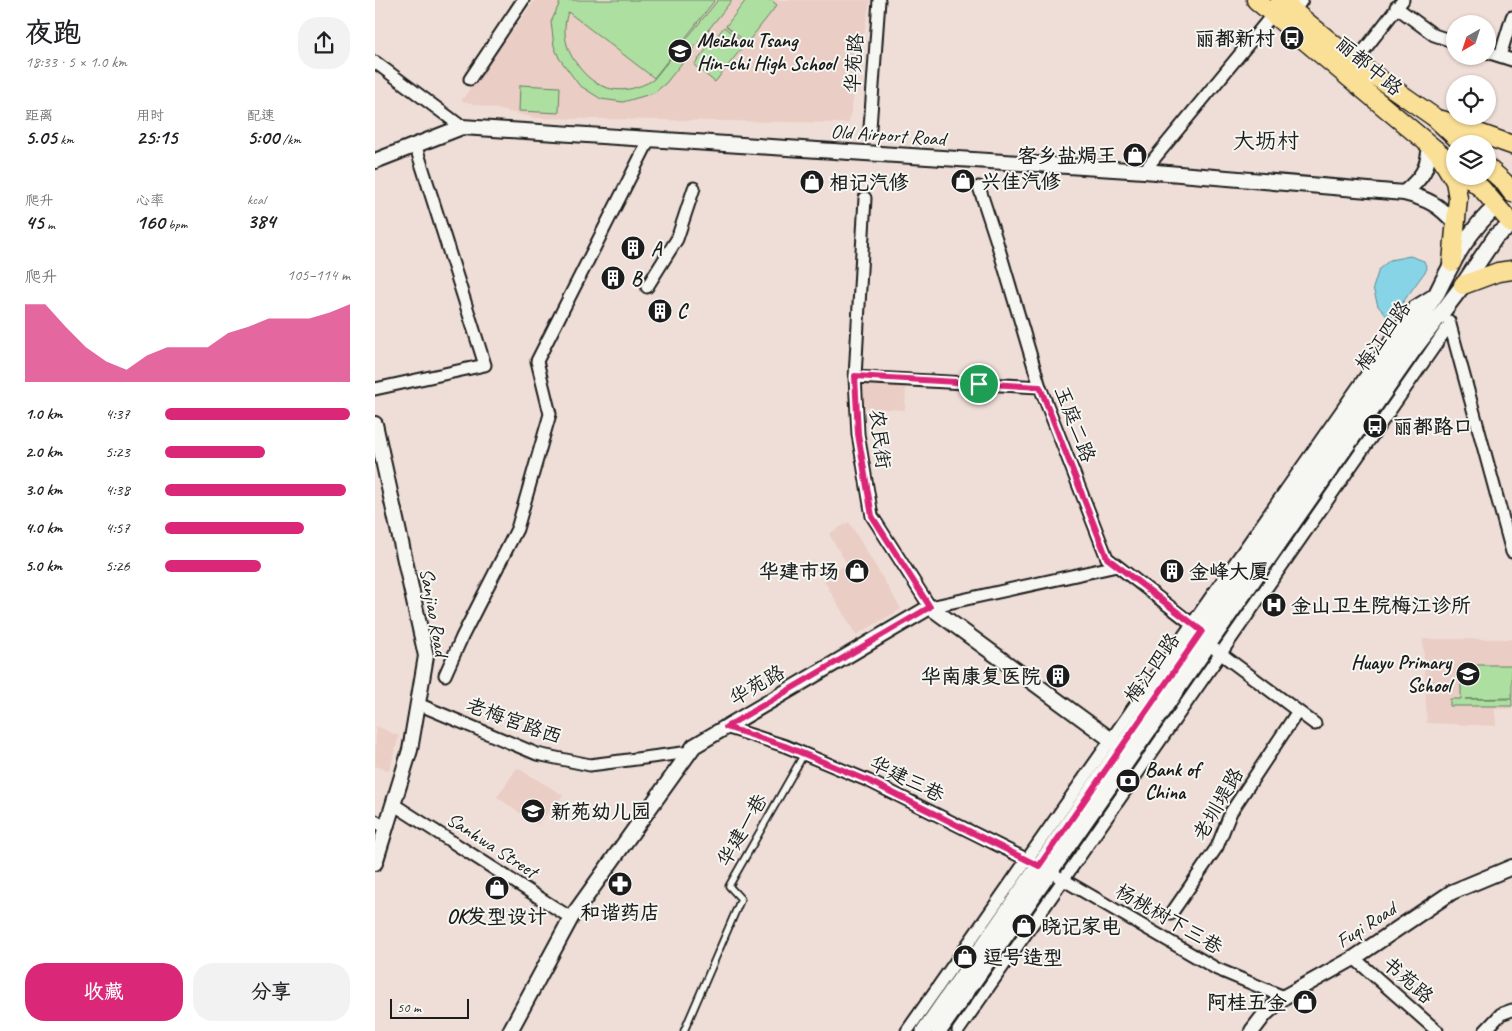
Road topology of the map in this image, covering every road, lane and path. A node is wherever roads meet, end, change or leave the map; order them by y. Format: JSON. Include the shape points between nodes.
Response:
{"nodes":[{"id":1,"x":523,"y":0,"type":"edge"},
{"id":2,"x":879,"y":0,"type":"edge"},
{"id":3,"x":1256,"y":0,"type":"edge"},
{"id":4,"x":1399,"y":5,"type":"edge"},
{"id":5,"x":1298,"y":6,"type":"edge"},
{"id":6,"x":1277,"y":7,"type":"edge"},
{"id":7,"x":1512,"y":17,"type":"edge"},
{"id":8,"x":1446,"y":39,"type":"edge"},
{"id":9,"x":1496,"y":55,"type":"edge"},
{"id":10,"x":1500,"y":56,"type":"junction"},
{"id":11,"x":1512,"y":60,"type":"edge"},
{"id":12,"x":375,"y":62,"type":"edge"},
{"id":13,"x":1355,"y":62,"type":"junction"},
{"id":14,"x":470,"y":79,"type":"dead end"},
{"id":15,"x":1434,"y":117,"type":"junction"},
{"id":16,"x":462,"y":127,"type":"junction"},
{"id":17,"x":870,"y":128,"type":"dead end"},
{"id":18,"x":1453,"y":135,"type":"edge"},
{"id":19,"x":650,"y":138,"type":"junction"},
{"id":20,"x":415,"y":144,"type":"junction"},
{"id":21,"x":1430,"y":144,"type":"junction"},
{"id":22,"x":1512,"y":145,"type":"edge"},
{"id":23,"x":1446,"y":158,"type":"edge"},
{"id":24,"x":375,"y":161,"type":"edge"},
{"id":25,"x":1144,"y":171,"type":"junction"},
{"id":26,"x":1496,"y":175,"type":"edge"},
{"id":27,"x":1477,"y":185,"type":"edge"},
{"id":28,"x":979,"y":187,"type":"dead end"},
{"id":29,"x":693,"y":188,"type":"dead end"},
{"id":30,"x":1404,"y":193,"type":"junction"},
{"id":31,"x":1512,"y":193,"type":"edge"},
{"id":32,"x":865,"y":198,"type":"dead end"},
{"id":33,"x":1505,"y":203,"type":"edge"},
{"id":34,"x":1455,"y":223,"type":"junction"},
{"id":35,"x":1512,"y":225,"type":"edge"},
{"id":36,"x":1452,"y":262,"type":"junction"},
{"id":37,"x":1512,"y":270,"type":"edge"},
{"id":38,"x":1463,"y":285,"type":"junction"},
{"id":39,"x":647,"y":287,"type":"dead end"},
{"id":40,"x":1437,"y":293,"type":"junction"},
{"id":41,"x":1445,"y":310,"type":"junction"},
{"id":42,"x":1450,"y":324,"type":"junction"},
{"id":43,"x":855,"y":376,"type":"junction"},
{"id":44,"x":1040,"y":387,"type":"junction"},
{"id":45,"x":375,"y":389,"type":"edge"},
{"id":46,"x":375,"y":424,"type":"edge"},
{"id":47,"x":1512,"y":552,"type":"edge"},
{"id":48,"x":1117,"y":566,"type":"junction"},
{"id":49,"x":930,"y":607,"type":"junction"},
{"id":50,"x":1200,"y":634,"type":"junction"},
{"id":51,"x":445,"y":675,"type":"dead end"},
{"id":52,"x":418,"y":704,"type":"junction"},
{"id":53,"x":1298,"y":711,"type":"junction"},
{"id":54,"x":1315,"y":724,"type":"dead end"},
{"id":55,"x":726,"y":727,"type":"junction"},
{"id":56,"x":1121,"y":747,"type":"junction"},
{"id":57,"x":690,"y":752,"type":"junction"},
{"id":58,"x":804,"y":754,"type":"junction"},
{"id":59,"x":393,"y":804,"type":"junction"},
{"id":60,"x":380,"y":824,"type":"edge"},
{"id":61,"x":375,"y":863,"type":"edge"},
{"id":62,"x":1039,"y":866,"type":"junction"},
{"id":63,"x":1512,"y":867,"type":"edge"},
{"id":64,"x":1171,"y":914,"type":"dead end"},
{"id":65,"x":571,"y":918,"type":"junction"},
{"id":66,"x":1354,"y":958,"type":"junction"},
{"id":67,"x":1284,"y":998,"type":"junction"},
{"id":68,"x":1512,"y":1010,"type":"edge"},
{"id":69,"x":510,"y":1031,"type":"edge"},
{"id":70,"x":684,"y":1031,"type":"edge"},
{"id":71,"x":907,"y":1031,"type":"edge"},
{"id":72,"x":924,"y":1031,"type":"edge"},
{"id":73,"x":939,"y":1031,"type":"edge"},
{"id":74,"x":958,"y":1031,"type":"edge"},
{"id":75,"x":1252,"y":1031,"type":"edge"},
{"id":76,"x":1437,"y":1031,"type":"edge"},
{"id":77,"x":1485,"y":1031,"type":"edge"}],
"edges":[{"from":1,"to":14,"type":"street"},
{"from":2,"to":17,"type":"street","name":"华苑路"},
{"from":3,"to":6,"type":"main road","name":"丽都中路"},
{"from":4,"to":8,"type":"street","via":[[1434,35]]},
{"from":4,"to":13,"type":"street"},
{"from":5,"to":6,"type":"main road","name":"丽都中路"},
{"from":5,"to":13,"type":"main road","name":"丽都中路"},
{"from":6,"to":21,"type":"main road","name":"丽都中路"},
{"from":6,"to":25,"type":"street"},
{"from":7,"to":10,"type":"street"},
{"from":9,"to":10,"type":"street"},
{"from":10,"to":11,"type":"street"},
{"from":12,"to":16,"type":"street"},
{"from":13,"to":15,"type":"main road","name":"丽都中路"},
{"from":15,"to":18,"type":"main road","name":"丽都中路"},
{"from":15,"to":22,"type":"main road"},
{"from":16,"to":19,"type":"street","name":"Old Airport Road"},
{"from":16,"to":20,"type":"street","name":"Old Airport Road"},
{"from":19,"to":25,"type":"street","name":"Old Airport Road"},
{"from":19,"to":51,"type":"street","via":[[537,361],[550,414],[523,510],[517,529]]},
{"from":20,"to":24,"type":"street","name":"Old Airport Road"},
{"from":20,"to":45,"type":"street","via":[[485,365]]},
{"from":21,"to":23,"type":"main road","name":"丽都中路"},
{"from":21,"to":30,"type":"street","via":[[1427,167]]},
{"from":21,"to":34,"type":"main road","via":[[1455,181],[1458,198]]},
{"from":25,"to":30,"type":"street","name":"Old Airport Road"},
{"from":26,"to":31,"type":"main road"},
{"from":27,"to":33,"type":"main road"},
{"from":28,"to":44,"type":"street","name":"玉庭二路"},
{"from":29,"to":39,"type":"street","via":[[677,239]]},
{"from":30,"to":34,"type":"street","name":"Old Airport Road","via":[[1433,202]]},
{"from":32,"to":43,"type":"street","name":"农民街"},
{"from":33,"to":35,"type":"main road"},
{"from":33,"to":36,"type":"main road","name":"梅江四路","via":[[1484,217]]},
{"from":34,"to":36,"type":"main road"},
{"from":35,"to":38,"type":"main road","name":"梅江四路","via":[[1496,236]]},
{"from":36,"to":40,"type":"main road","name":"梅江四路"},
{"from":37,"to":38,"type":"main road"},
{"from":38,"to":41,"type":"main road","name":"梅江四路"},
{"from":40,"to":50,"type":"main road","name":"梅江四路"},
{"from":40,"to":71,"type":"street","via":[[1413,307]]},
{"from":41,"to":42,"type":"street"},
{"from":41,"to":73,"type":"main road","name":"梅江四路","via":[[1408,357]]},
{"from":42,"to":47,"type":"street"},
{"from":42,"to":74,"type":"street"},
{"from":43,"to":44,"type":"street"},
{"from":43,"to":49,"type":"street","name":"农民街","via":[[858,434],[872,516]]},
{"from":44,"to":48,"type":"street","name":"玉庭二路","via":[[1107,558]]},
{"from":46,"to":52,"type":"street","name":"Sanjiao Road","via":[[426,656]]},
{"from":48,"to":49,"type":"street"},
{"from":48,"to":50,"type":"street","name":"玉庭二路"},
{"from":49,"to":55,"type":"street","name":"华苑路"},
{"from":49,"to":56,"type":"street"},
{"from":50,"to":53,"type":"street","name":"玉庭二路"},
{"from":50,"to":56,"type":"main road","name":"梅江四路"},
{"from":52,"to":57,"type":"street","name":"老梅宮路西","via":[[537,754],[590,765]]},
{"from":52,"to":59,"type":"street","name":"Sanjiao Road","via":[[410,750]]},
{"from":53,"to":54,"type":"street","name":"玉庭二路"},
{"from":53,"to":64,"type":"street","name":"老圳堤路","via":[[1231,812],[1217,847]]},
{"from":55,"to":57,"type":"street","name":"华苑路","via":[[694,746]]},
{"from":55,"to":58,"type":"street","name":"华建三巷"},
{"from":56,"to":62,"type":"main road","name":"梅江四路"},
{"from":57,"to":65,"type":"street","name":"华苑路"},
{"from":58,"to":62,"type":"street","name":"华建三巷","via":[[869,781]]},
{"from":58,"to":70,"type":"lane","name":"华建一巷","via":[[729,886],[741,898]]},
{"from":59,"to":60,"type":"street","name":"Sanjiao Road"},
{"from":59,"to":65,"type":"street","name":"Sanhwa Street"},
{"from":60,"to":61,"type":"street","name":"Sanjiao Road"},
{"from":62,"to":67,"type":"street","name":"杨桃树下三巷","via":[[1217,969]]},
{"from":62,"to":72,"type":"main road","name":"梅江四路"},
{"from":63,"to":66,"type":"street","name":"Fuqi Road","via":[[1452,892]]},
{"from":65,"to":69,"type":"street","name":"华苑路"},
{"from":66,"to":67,"type":"street","name":"Fuqi Road"},
{"from":66,"to":76,"type":"street","name":"书苑路"},
{"from":67,"to":75,"type":"street","name":"Fuqi Road","via":[[1265,1014]]},
{"from":68,"to":77,"type":"street","via":[[1501,1014]]}]}
